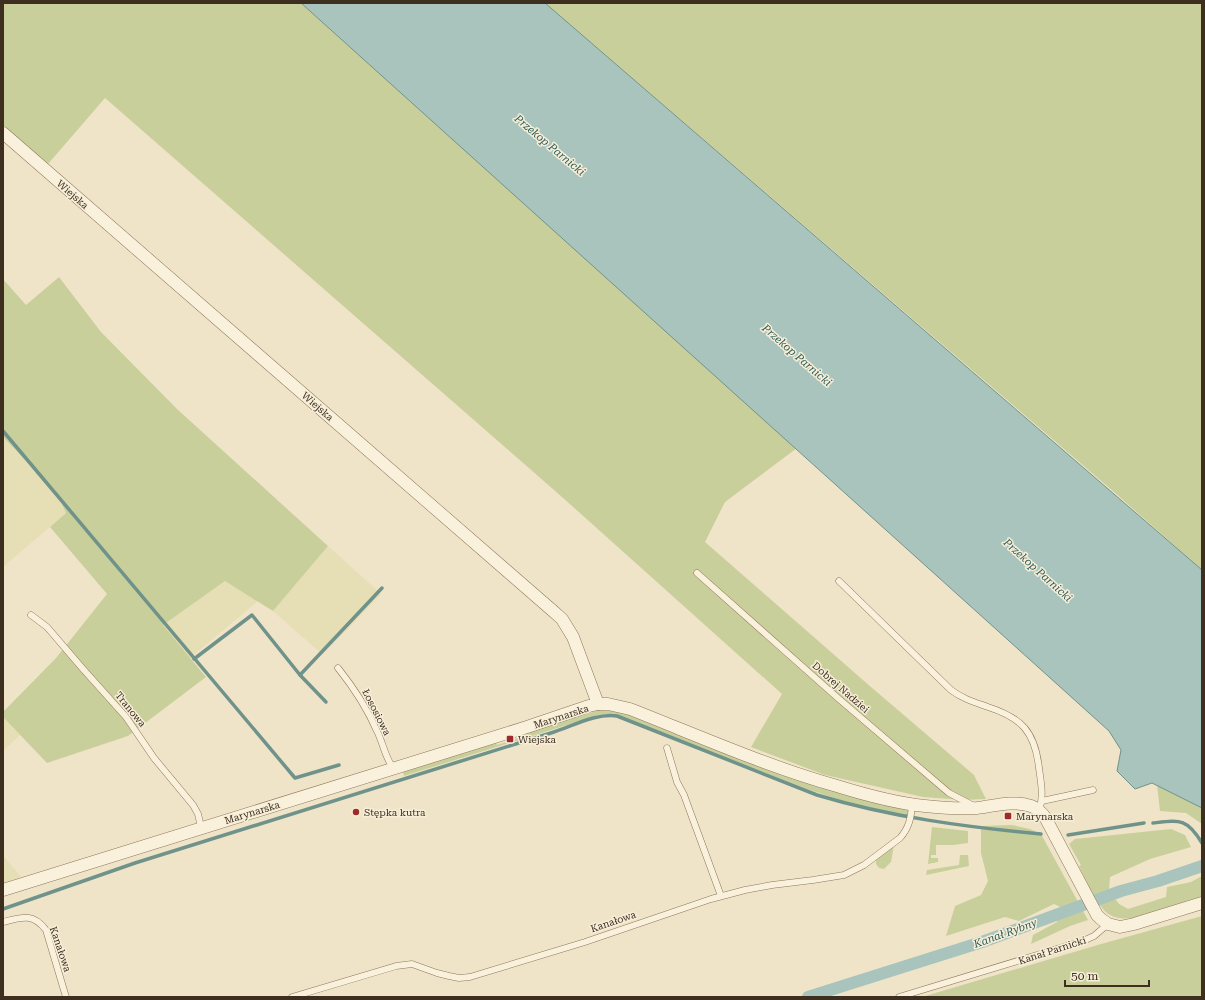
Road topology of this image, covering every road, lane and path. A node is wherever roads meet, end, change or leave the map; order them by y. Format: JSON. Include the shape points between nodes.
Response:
{"nodes":[{"id":1,"x":3,"y":133,"type":"edge"},
{"id":2,"x":697,"y":573,"type":"dead end"},
{"id":3,"x":839,"y":581,"type":"dead end"},
{"id":4,"x":32,"y":615,"type":"dead end"},
{"id":5,"x":338,"y":668,"type":"dead end"},
{"id":6,"x":598,"y":704,"type":"junction"},
{"id":7,"x":667,"y":748,"type":"dead end"},
{"id":8,"x":393,"y":768,"type":"junction"},
{"id":9,"x":1093,"y":790,"type":"dead end"},
{"id":10,"x":912,"y":808,"type":"junction"},
{"id":11,"x":977,"y":808,"type":"junction"},
{"id":12,"x":1043,"y":811,"type":"junction"},
{"id":13,"x":201,"y":827,"type":"junction"},
{"id":14,"x":3,"y":890,"type":"edge"},
{"id":15,"x":721,"y":896,"type":"junction"},
{"id":16,"x":1202,"y":903,"type":"edge"},
{"id":17,"x":3,"y":922,"type":"edge"},
{"id":18,"x":1108,"y":924,"type":"junction"},
{"id":19,"x":66,"y":997,"type":"edge"},
{"id":20,"x":292,"y":997,"type":"edge"},
{"id":21,"x":899,"y":997,"type":"edge"}],
"edges":[{"from":1,"to":6,"type":"street","name":"Wiejska","via":[[562,619],[573,637]]},
{"from":2,"to":11,"type":"lane","name":"Dobrej Nadziei","via":[[949,793]]},
{"from":3,"to":12,"type":"lane","via":[[951,690],[962,698],[1003,712],[1018,721],[1032,736],[1036,747]]},
{"from":4,"to":13,"type":"lane","name":"Tranowa","via":[[48,627],[126,716],[154,758],[193,805]]},
{"from":5,"to":8,"type":"lane","name":"Łososiowa","via":[[367,709]]},
{"from":6,"to":8,"type":"street","name":"Marynarska"},
{"from":6,"to":10,"type":"street","name":"Marynarska","via":[[630,709],[803,776]]},
{"from":7,"to":15,"type":"lane","via":[[677,782]]},
{"from":8,"to":13,"type":"street","name":"Marynarska"},
{"from":9,"to":12,"type":"lane"},
{"from":10,"to":11,"type":"street","name":"Marynarska"},
{"from":10,"to":15,"type":"lane","name":"Kanałowa","via":[[905,832],[864,865],[844,875],[772,885]]},
{"from":11,"to":12,"type":"street","name":"Marynarska","via":[[1019,804]]},
{"from":12,"to":18,"type":"street","via":[[1094,910]]},
{"from":13,"to":14,"type":"street","name":"Marynarska"},
{"from":15,"to":20,"type":"lane","name":"Kanałowa","via":[[585,942],[470,977],[449,976],[412,964],[396,966]]},
{"from":16,"to":18,"type":"street","via":[[1127,926]]},
{"from":17,"to":19,"type":"lane","name":"Kanałowa","via":[[31,918],[46,930]]},
{"from":18,"to":21,"type":"lane","name":"Kanał Parnicki","via":[[1094,936],[1083,941]]}]}
